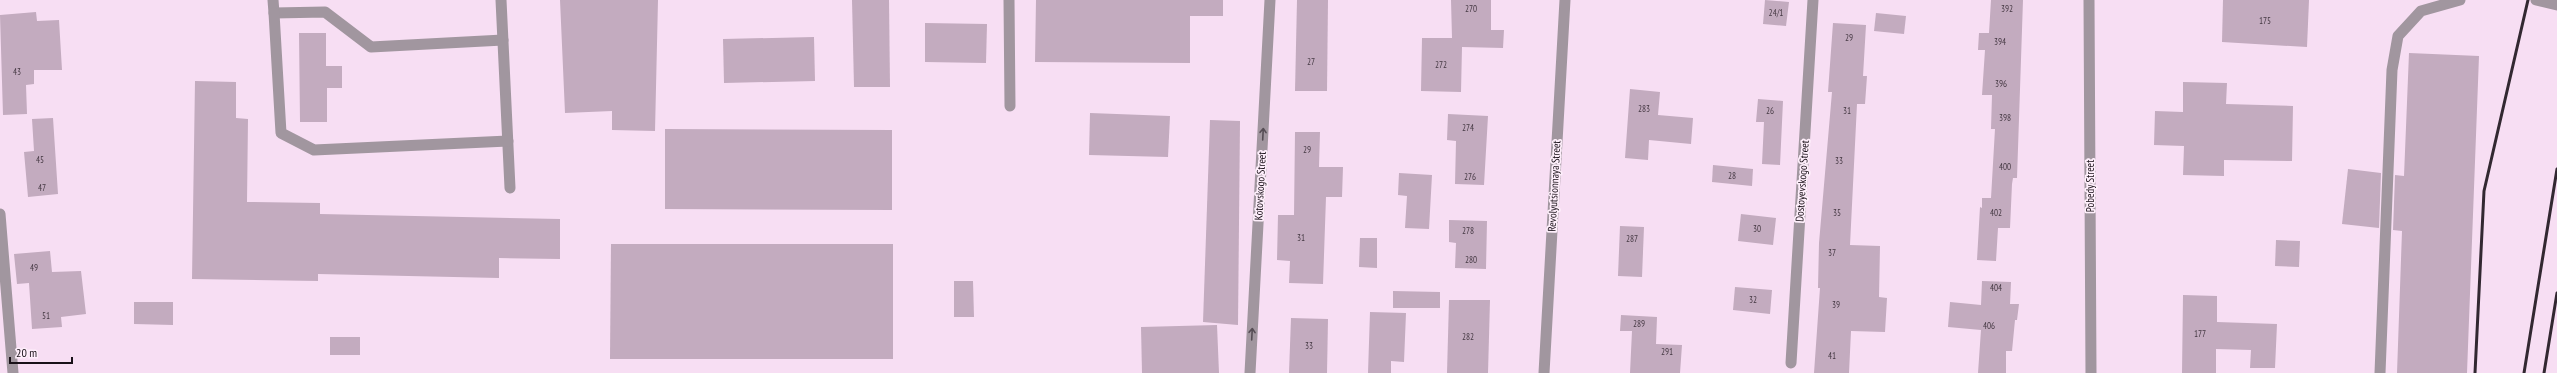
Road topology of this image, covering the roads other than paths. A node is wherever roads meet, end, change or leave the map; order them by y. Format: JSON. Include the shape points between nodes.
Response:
{"nodes":[{"id":1,"x":273,"y":0,"type":"edge"},
{"id":2,"x":501,"y":0,"type":"edge"},
{"id":3,"x":1010,"y":0,"type":"edge"},
{"id":4,"x":1270,"y":0,"type":"edge"},
{"id":5,"x":1565,"y":0,"type":"edge"},
{"id":6,"x":1813,"y":0,"type":"edge"},
{"id":7,"x":2089,"y":0,"type":"edge"},
{"id":8,"x":2460,"y":0,"type":"edge"},
{"id":9,"x":2536,"y":0,"type":"edge"},
{"id":10,"x":2557,"y":4,"type":"edge"},
{"id":11,"x":274,"y":13,"type":"junction"},
{"id":12,"x":503,"y":40,"type":"junction"},
{"id":13,"x":1010,"y":106,"type":"dead end"},
{"id":14,"x":508,"y":141,"type":"junction"},
{"id":15,"x":510,"y":188,"type":"dead end"},
{"id":16,"x":0,"y":214,"type":"edge"},
{"id":17,"x":1791,"y":363,"type":"dead end"},
{"id":18,"x":13,"y":373,"type":"edge"},
{"id":19,"x":1250,"y":373,"type":"edge"},
{"id":20,"x":1544,"y":373,"type":"edge"},
{"id":21,"x":2091,"y":373,"type":"edge"},
{"id":22,"x":2380,"y":373,"type":"edge"}],
"edges":[{"from":1,"to":11,"type":"street"},
{"from":2,"to":12,"type":"street"},
{"from":3,"to":13,"type":"street"},
{"from":19,"to":4,"type":"street","name":"Kotovskogo Street","one_way":true},
{"from":5,"to":20,"type":"street","name":"Revolyutsionnaya Street"},
{"from":6,"to":17,"type":"street","name":"Dostoyevskogo Street"},
{"from":7,"to":21,"type":"street","name":"Pobedy Street"},
{"from":8,"to":22,"type":"street","via":[[2421,11],[2398,36],[2392,70]]},
{"from":9,"to":10,"type":"street"},
{"from":11,"to":12,"type":"street","via":[[325,12],[371,47]]},
{"from":11,"to":14,"type":"street","via":[[281,133],[314,150]]},
{"from":12,"to":14,"type":"street"},
{"from":14,"to":15,"type":"street"},
{"from":16,"to":18,"type":"street"}]}
